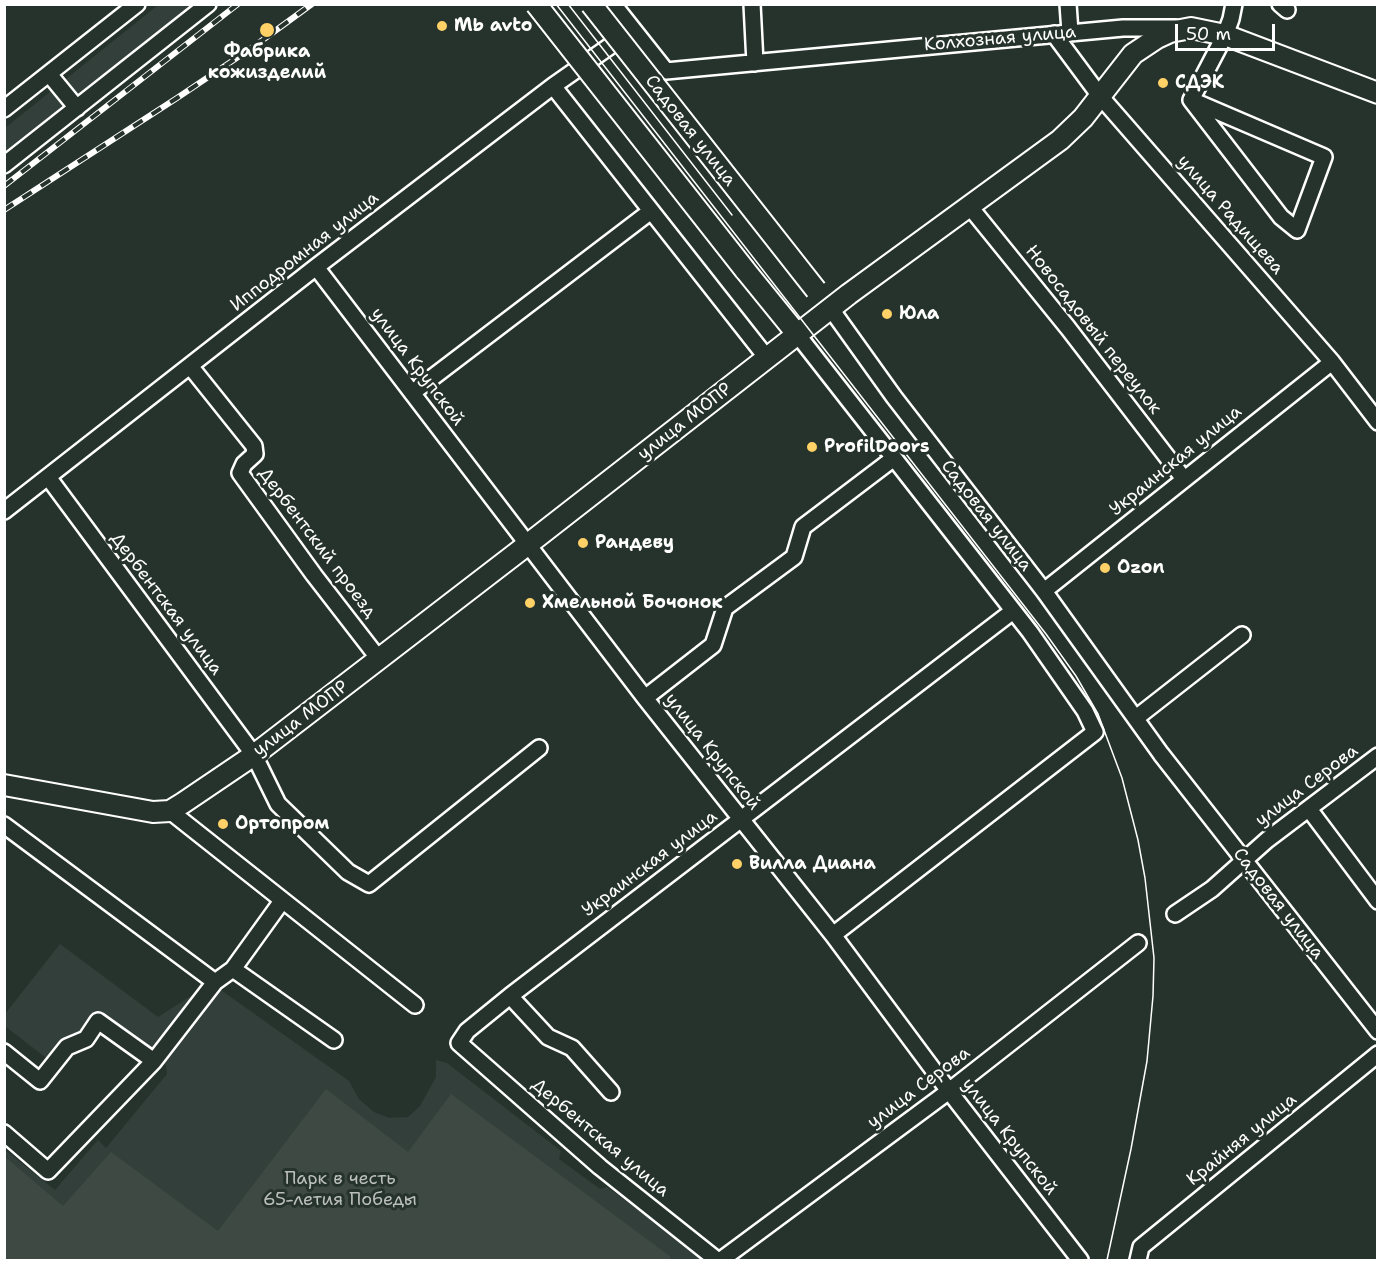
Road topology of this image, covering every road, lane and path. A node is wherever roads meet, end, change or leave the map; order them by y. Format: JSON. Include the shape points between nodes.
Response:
{"nodes":[{"id":1,"x":137,"y":4,"type":"edge"},
{"id":2,"x":208,"y":4,"type":"edge"},
{"id":3,"x":536,"y":4,"type":"edge"},
{"id":4,"x":591,"y":4,"type":"edge"},
{"id":5,"x":613,"y":4,"type":"edge"},
{"id":6,"x":752,"y":4,"type":"edge"},
{"id":7,"x":1068,"y":4,"type":"edge"},
{"id":8,"x":1234,"y":4,"type":"edge"},
{"id":9,"x":1191,"y":28,"type":"junction"},
{"id":10,"x":633,"y":30,"type":"junction"},
{"id":11,"x":1062,"y":33,"type":"junction"},
{"id":12,"x":1225,"y":35,"type":"junction"},
{"id":13,"x":755,"y":63,"type":"junction"},
{"id":14,"x":49,"y":74,"type":"junction"},
{"id":15,"x":553,"y":86,"type":"junction"},
{"id":16,"x":1377,"y":93,"type":"edge"},
{"id":17,"x":1100,"y":96,"type":"junction"},
{"id":18,"x":1191,"y":100,"type":"junction"},
{"id":19,"x":77,"y":108,"type":"junction"},
{"id":20,"x":4,"y":109,"type":"edge"},
{"id":21,"x":4,"y":165,"type":"edge"},
{"id":22,"x":970,"y":207,"type":"junction"},
{"id":23,"x":651,"y":211,"type":"junction"},
{"id":24,"x":316,"y":267,"type":"junction"},
{"id":25,"x":831,"y":309,"type":"junction"},
{"id":26,"x":797,"y":334,"type":"junction"},
{"id":27,"x":767,"y":358,"type":"junction"},
{"id":28,"x":1332,"y":362,"type":"junction"},
{"id":29,"x":190,"y":366,"type":"junction"},
{"id":30,"x":412,"y":393,"type":"junction"},
{"id":31,"x":1377,"y":422,"type":"edge"},
{"id":32,"x":894,"y":458,"type":"junction"},
{"id":33,"x":48,"y":477,"type":"junction"},
{"id":34,"x":1184,"y":479,"type":"junction"},
{"id":35,"x":4,"y":510,"type":"edge"},
{"id":36,"x":527,"y":545,"type":"junction"},
{"id":37,"x":1044,"y":591,"type":"junction"},
{"id":38,"x":1013,"y":611,"type":"junction"},
{"id":39,"x":1242,"y":635,"type":"dead end"},
{"id":40,"x":379,"y":658,"type":"junction"},
{"id":41,"x":645,"y":698,"type":"junction"},
{"id":42,"x":1136,"y":718,"type":"junction"},
{"id":43,"x":539,"y":748,"type":"dead end"},
{"id":44,"x":254,"y":755,"type":"junction"},
{"id":45,"x":1377,"y":756,"type":"edge"},
{"id":46,"x":4,"y":785,"type":"edge"},
{"id":47,"x":1309,"y":809,"type":"junction"},
{"id":48,"x":170,"y":811,"type":"junction"},
{"id":49,"x":740,"y":820,"type":"junction"},
{"id":50,"x":4,"y":825,"type":"edge"},
{"id":51,"x":1245,"y":860,"type":"junction"},
{"id":52,"x":282,"y":901,"type":"junction"},
{"id":53,"x":1377,"y":902,"type":"edge"},
{"id":54,"x":1175,"y":914,"type":"dead end"},
{"id":55,"x":833,"y":935,"type":"junction"},
{"id":56,"x":1138,"y":943,"type":"dead end"},
{"id":57,"x":233,"y":969,"type":"junction"},
{"id":58,"x":215,"y":982,"type":"junction"},
{"id":59,"x":510,"y":996,"type":"junction"},
{"id":60,"x":415,"y":1005,"type":"dead end"},
{"id":61,"x":1377,"y":1031,"type":"edge"},
{"id":62,"x":334,"y":1040,"type":"dead end"},
{"id":63,"x":459,"y":1044,"type":"joint"},
{"id":64,"x":4,"y":1052,"type":"edge"},
{"id":65,"x":1377,"y":1054,"type":"edge"},
{"id":66,"x":154,"y":1061,"type":"junction"},
{"id":67,"x":949,"y":1091,"type":"junction"},
{"id":68,"x":611,"y":1092,"type":"dead end"},
{"id":69,"x":4,"y":1133,"type":"edge"},
{"id":70,"x":719,"y":1260,"type":"edge"},
{"id":71,"x":1080,"y":1260,"type":"edge"},
{"id":72,"x":1138,"y":1260,"type":"edge"}],
"edges":[{"from":1,"to":14,"type":"street"},
{"from":2,"to":19,"type":"street"},
{"from":3,"to":26,"type":"main road","bridge":true},
{"from":4,"to":25,"type":"main road","name":"Садовая улица","bridge":true},
{"from":5,"to":10,"type":"street"},
{"from":6,"to":13,"type":"street"},
{"from":7,"to":11,"type":"street"},
{"from":8,"to":12,"type":"street"},
{"from":9,"to":11,"type":"street","name":"Колхозная улица"},
{"from":9,"to":12,"type":"main road","name":"Колхозная улица"},
{"from":9,"to":17,"type":"main road","name":"улица МОПР","via":[[1170,32],[1145,45],[1133,54]]},
{"from":10,"to":13,"type":"street","name":"Колхозная улица","via":[[666,71]]},
{"from":10,"to":15,"type":"street","name":"Ипподромная улица"},
{"from":11,"to":13,"type":"street","name":"Колхозная улица"},
{"from":11,"to":17,"type":"street","name":"улица Радищева"},
{"from":12,"to":16,"type":"main road","name":"Колхозная улица"},
{"from":12,"to":18,"type":"street"},
{"from":14,"to":19,"type":"street"},
{"from":14,"to":20,"type":"street"},
{"from":15,"to":23,"type":"street"},
{"from":15,"to":24,"type":"street","name":"Ипподромная улица"},
{"from":17,"to":22,"type":"main road","name":"улица МОПР","via":[[1060,140]]},
{"from":17,"to":28,"type":"street","name":"улица Радищева"},
{"from":18,"to":18,"type":"street","via":[[1281,218],[1297,230],[1324,157]]},
{"from":19,"to":21,"type":"street"},
{"from":22,"to":25,"type":"main road","name":"улица МОПР"},
{"from":22,"to":34,"type":"street","name":"Новосадовый переулок"},
{"from":23,"to":27,"type":"street"},
{"from":23,"to":30,"type":"street"},
{"from":24,"to":29,"type":"street","name":"Ипподромная улица"},
{"from":24,"to":30,"type":"street","name":"улица Крупской"},
{"from":25,"to":26,"type":"main road","name":"улица МОПР"},
{"from":25,"to":37,"type":"street","name":"Садовая улица"},
{"from":26,"to":27,"type":"main road","name":"улица МОПР"},
{"from":26,"to":32,"type":"street"},
{"from":27,"to":36,"type":"main road","name":"улица МОПР"},
{"from":28,"to":31,"type":"street","name":"улица Радищева"},
{"from":28,"to":34,"type":"street","name":"Украинская улица"},
{"from":29,"to":33,"type":"street","name":"Ипподромная улица"},
{"from":29,"to":40,"type":"street","name":"Дербентский проезд","via":[[254,446],[255,454],[240,473]]},
{"from":30,"to":36,"type":"street","name":"улица Крупской"},
{"from":32,"to":38,"type":"street"},
{"from":32,"to":41,"type":"street","via":[[803,527],[794,557],[725,608],[713,645]]},
{"from":33,"to":35,"type":"street","name":"Ипподромная улица"},
{"from":33,"to":44,"type":"street","name":"Дербентская улица"},
{"from":34,"to":37,"type":"street","name":"Украинская улица"},
{"from":36,"to":40,"type":"main road","name":"улица МОПР"},
{"from":36,"to":41,"type":"street","name":"улица Крупской"},
{"from":37,"to":42,"type":"street","name":"Садовая улица"},
{"from":38,"to":49,"type":"street","name":"Украинская улица"},
{"from":38,"to":55,"type":"street","via":[[1085,711],[1095,732]]},
{"from":39,"to":42,"type":"street"},
{"from":40,"to":44,"type":"main road","name":"улица МОПР"},
{"from":41,"to":49,"type":"street","name":"улица Крупской"},
{"from":42,"to":51,"type":"street","name":"Садовая улица"},
{"from":43,"to":44,"type":"street","name":"Дербентская улица","via":[[369,884],[348,872],[278,804]]},
{"from":44,"to":48,"type":"main road","name":"улица МОПР"},
{"from":45,"to":47,"type":"street","name":"улица Серова"},
{"from":46,"to":48,"type":"main road","via":[[132,809]]},
{"from":47,"to":51,"type":"street","name":"улица Серова"},
{"from":47,"to":53,"type":"street"},
{"from":48,"to":52,"type":"street"},
{"from":49,"to":55,"type":"street","name":"улица Крупской"},
{"from":49,"to":59,"type":"street","name":"Украинская улица"},
{"from":50,"to":58,"type":"street"},
{"from":51,"to":54,"type":"street","name":"улица Серова"},
{"from":51,"to":61,"type":"street","name":"Садовая улица"},
{"from":52,"to":57,"type":"street"},
{"from":52,"to":60,"type":"street"},
{"from":55,"to":67,"type":"street","name":"улица Крупской"},
{"from":56,"to":67,"type":"street","name":"улица Серова"},
{"from":57,"to":58,"type":"street"},
{"from":57,"to":62,"type":"street"},
{"from":58,"to":66,"type":"street"},
{"from":59,"to":63,"type":"street","name":"Украинская улица","via":[[467,1031]]},
{"from":59,"to":68,"type":"street","via":[[548,1037],[572,1047]]},
{"from":63,"to":70,"type":"street","name":"Дербентская улица","via":[[600,1167]]},
{"from":64,"to":66,"type":"street","via":[[40,1081],[67,1047],[86,1039],[98,1021]]},
{"from":65,"to":72,"type":"street","name":"Крайняя улица","via":[[1141,1247]]},
{"from":66,"to":69,"type":"street","via":[[48,1171]]},
{"from":67,"to":70,"type":"street","name":"улица Серова"},
{"from":67,"to":71,"type":"street","name":"улица Крупской"}]}
